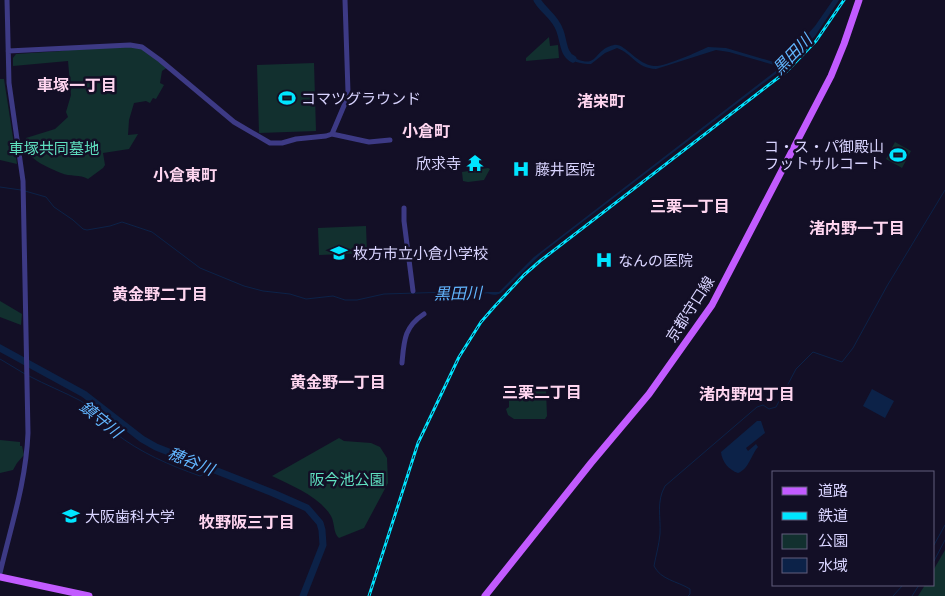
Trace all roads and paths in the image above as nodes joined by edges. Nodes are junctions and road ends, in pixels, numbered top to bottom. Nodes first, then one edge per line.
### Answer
1 (7, 0) edge
2 (345, 0) edge
3 (859, 0) edge
4 (8, 51) junction
5 (332, 134) junction
6 (390, 140) dead end
7 (404, 208) dead end
8 (413, 291) dead end
9 (424, 314) dead end
10 (402, 363) dead end
11 (0, 573) edge
12 (0, 578) edge
13 (89, 596) edge
14 (485, 596) edge

1 - 4 street
2 - 5 street
3 - 14 main road, 京都守口線
4 - 5 street
4 - 11 street
5 - 6 street
7 - 8 street
9 - 10 street
12 - 13 main road

